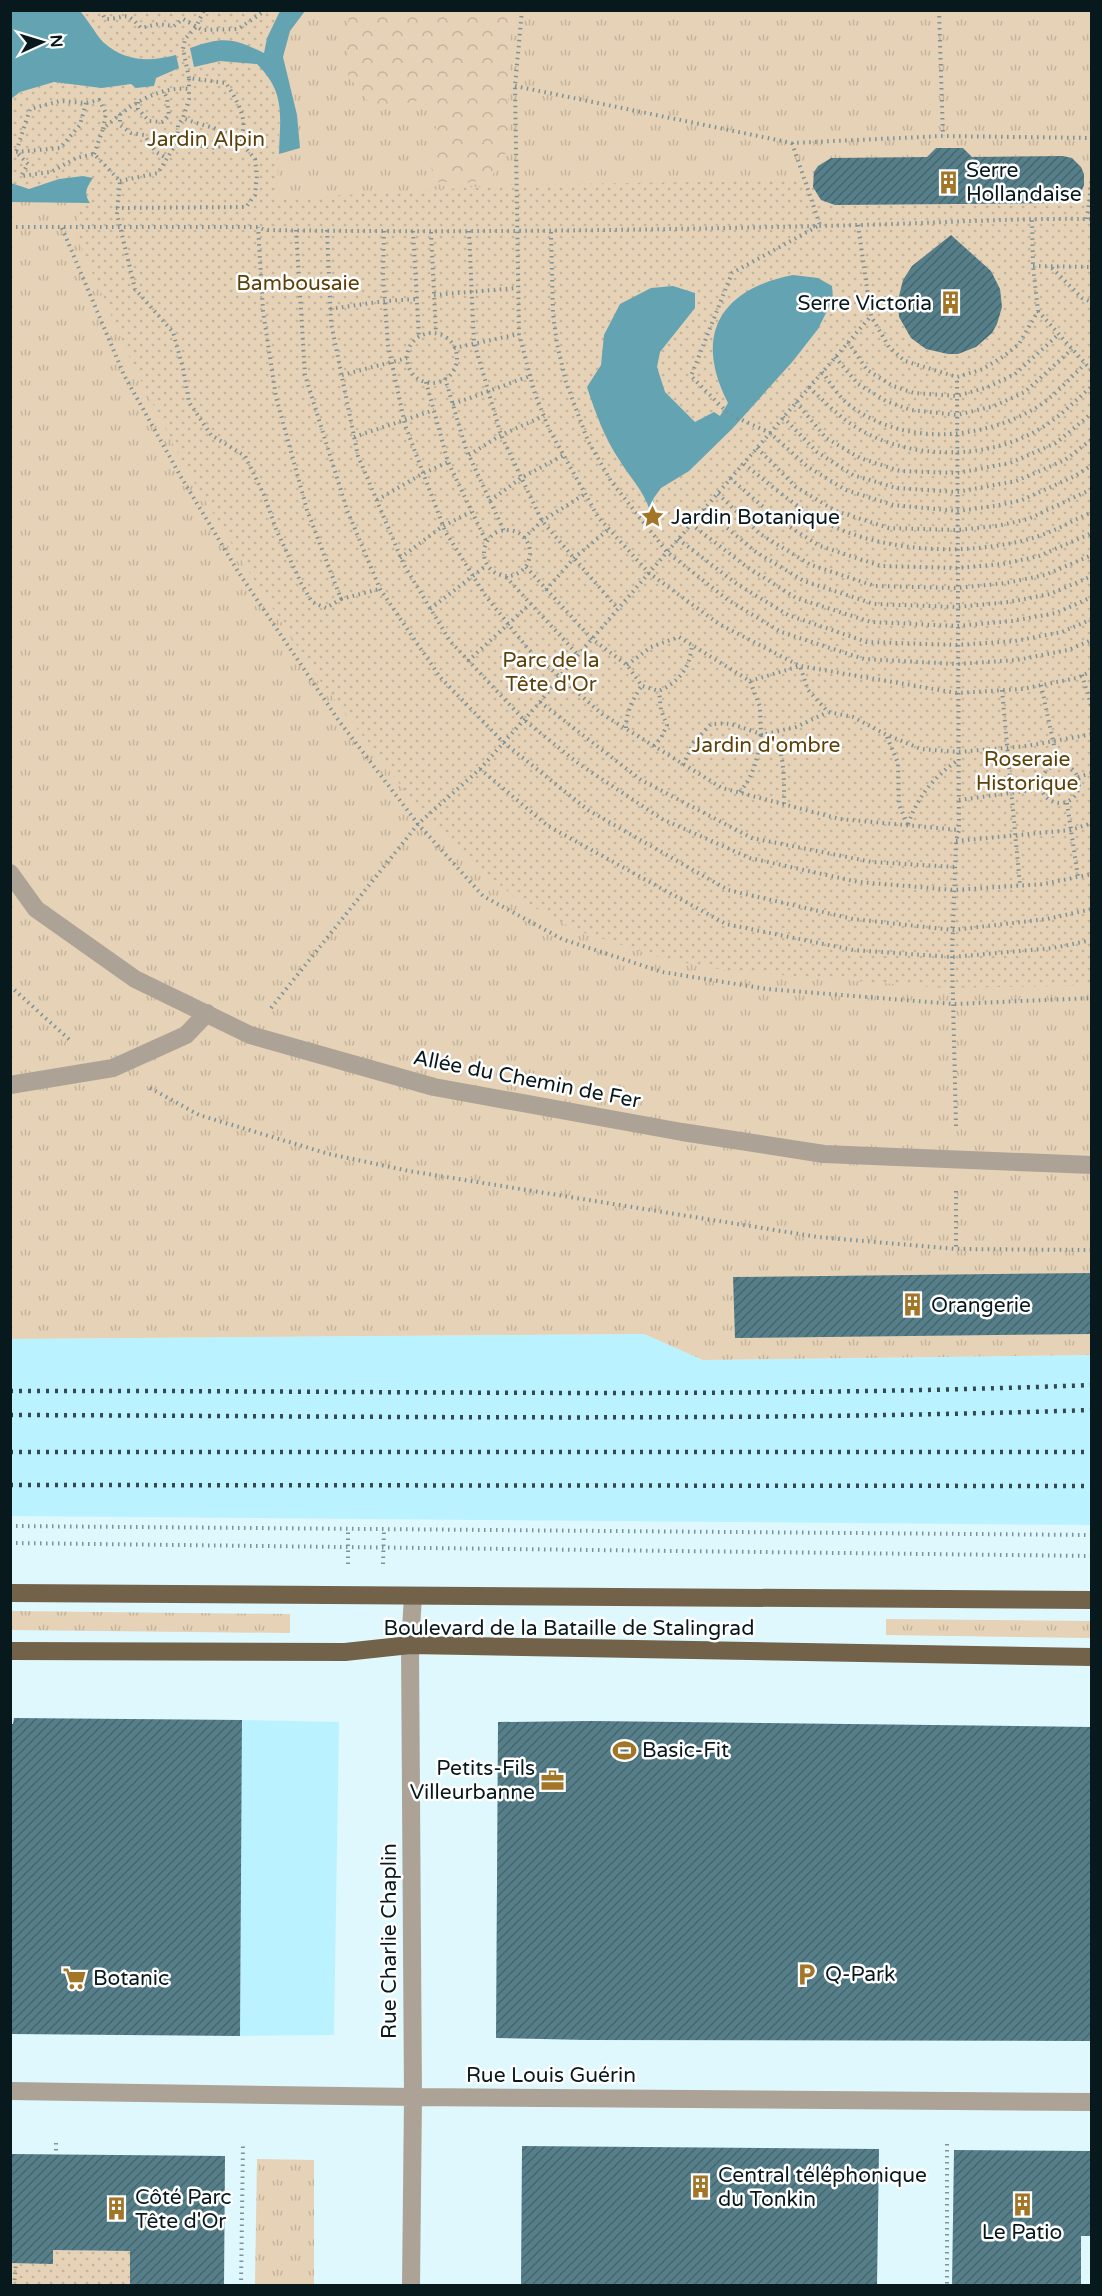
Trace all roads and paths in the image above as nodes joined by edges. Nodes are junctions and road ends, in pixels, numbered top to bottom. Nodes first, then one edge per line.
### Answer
1 (101, 10) edge
2 (204, 10) edge
3 (266, 10) edge
4 (522, 10) edge
5 (939, 10) edge
6 (196, 27) junction
7 (189, 78) junction
8 (515, 86) junction
9 (189, 89) junction
10 (164, 92) junction
11 (138, 101) junction
12 (86, 103) junction
13 (120, 114) junction
14 (183, 118) junction
15 (103, 129) junction
16 (943, 136) junction
17 (1092, 138) edge
18 (239, 140) junction
19 (177, 142) junction
20 (792, 143) junction
21 (16, 152) junction
22 (94, 154) junction
23 (166, 158) junction
24 (1092, 176) edge
25 (120, 181) junction
26 (116, 208) junction
27 (1032, 219) junction
28 (1089, 219) edge
29 (820, 225) junction
30 (858, 225) junction
31 (10, 227) edge
32 (258, 227) junction
33 (62, 228) junction
34 (121, 228) junction
35 (296, 230) junction
36 (327, 230) junction
37 (384, 231) junction
38 (413, 231) junction
39 (469, 231) junction
40 (431, 232) junction
41 (516, 232) junction
42 (550, 232) junction
43 (1034, 266) junction
44 (1051, 267) junction
45 (1092, 267) edge
46 (517, 288) junction
47 (472, 291) junction
48 (434, 295) junction
49 (417, 299) junction
50 (385, 300) junction
51 (1092, 302) edge
52 (330, 309) junction
53 (1038, 311) junction
54 (871, 315) junction
55 (436, 333) junction
56 (519, 334) junction
57 (1059, 334) junction
58 (420, 337) junction
59 (474, 342) junction
60 (849, 342) junction
61 (454, 348) junction
62 (1072, 349) junction
63 (835, 357) junction
64 (407, 358) junction
65 (392, 362) junction
66 (1085, 364) junction
67 (1092, 371) edge
68 (822, 372) junction
69 (342, 375) junction
70 (530, 376) junction
71 (957, 377) junction
72 (445, 378) junction
73 (426, 382) junction
74 (1092, 386) edge
75 (809, 387) junction
76 (488, 390) junction
77 (957, 396) junction
78 (796, 402) junction
79 (453, 404) junction
80 (434, 410) junction
81 (1092, 413) edge
82 (957, 415) junction
83 (544, 416) junction
84 (783, 417) junction
85 (404, 420) junction
86 (770, 433) junction
87 (501, 435) junction
88 (957, 435) junction
89 (354, 437) junction
90 (1092, 440) edge
91 (757, 448) junction
92 (957, 454) junction
93 (469, 455) junction
94 (564, 455) junction
95 (448, 462) junction
96 (743, 463) junction
97 (1092, 465) edge
98 (424, 473) junction
99 (957, 473) junction
100 (521, 478) junction
101 (730, 478) junction
102 (1092, 489) edge
103 (957, 492) junction
104 (585, 494) junction
105 (718, 494) junction
106 (377, 500) junction
107 (490, 501) junction
108 (705, 509) junction
109 (957, 511) junction
110 (471, 512) junction
111 (1092, 512) edge
112 (542, 520) junction
113 (691, 524) junction
114 (443, 526) junction
115 (609, 529) junction
116 (504, 531) junction
117 (957, 531) junction
118 (1092, 534) edge
119 (524, 538) junction
120 (678, 539) junction
121 (487, 543) junction
122 (957, 549) junction
123 (667, 552) junction
124 (1092, 555) edge
125 (400, 558) junction
126 (574, 558) junction
127 (487, 565) junction
128 (526, 567) junction
129 (957, 568) junction
130 (649, 573) junction
131 (474, 576) junction
132 (506, 576) junction
133 (1092, 576) edge
134 (957, 588) junction
135 (380, 589) junction
136 (546, 590) junction
137 (1092, 597) edge
138 (341, 599) junction
139 (530, 603) junction
140 (957, 607) junction
141 (430, 609) junction
142 (618, 609) junction
143 (1092, 619) edge
144 (507, 623) junction
145 (957, 626) junction
146 (592, 639) junction
147 (1092, 640) edge
148 (692, 645) junction
149 (957, 645) junction
150 (578, 655) junction
151 (468, 661) junction
152 (957, 664) junction
153 (627, 665) junction
154 (801, 666) junction
155 (1092, 671) edge
156 (1082, 675) junction
157 (560, 676) junction
158 (750, 681) junction
159 (1041, 685) junction
160 (642, 686) junction
161 (1002, 690) junction
162 (659, 691) junction
163 (957, 693) junction
164 (540, 702) junction
165 (1092, 708) edge
166 (828, 712) junction
167 (523, 719) junction
168 (626, 728) junction
169 (1092, 734) edge
170 (761, 735) junction
171 (886, 735) junction
172 (1053, 741) junction
173 (503, 742) junction
174 (654, 746) junction
175 (1008, 747) junction
176 (958, 752) junction
177 (958, 759) junction
178 (1058, 764) junction
179 (682, 765) junction
180 (480, 769) junction
181 (1092, 773) edge
182 (1078, 777) junction
183 (1041, 789) junction
184 (739, 793) junction
185 (1012, 794) junction
186 (959, 800) junction
187 (1067, 803) junction
188 (784, 804) junction
189 (1092, 823) edge
190 (418, 824) junction
191 (908, 825) junction
192 (959, 830) junction
193 (1071, 830) junction
194 (1016, 836) junction
195 (956, 841) junction
196 (955, 867) junction
197 (10, 873) edge
198 (1092, 874) edge
199 (1078, 877) junction
200 (1020, 886) junction
201 (954, 890) junction
202 (1092, 909) edge
203 (953, 930) junction
204 (1092, 940) edge
205 (952, 957) junction
206 (10, 986) edge
207 (1092, 998) edge
208 (954, 1004) junction
209 (207, 1013) junction
210 (250, 1035) junction
211 (113, 1068) junction
212 (10, 1085) edge
213 (956, 1160) junction
214 (1092, 1165) edge
215 (956, 1249) junction
216 (1092, 1250) edge
217 (10, 1526) edge
218 (348, 1529) junction
219 (1092, 1535) edge
220 (10, 1543) edge
221 (348, 1547) junction
222 (1092, 1556) edge
223 (348, 1571) dead end
224 (10, 1593) edge
225 (413, 1596) junction
226 (1092, 1600) edge
227 (410, 1646) junction
228 (10, 1651) edge
229 (1092, 1657) edge
230 (10, 2091) edge
231 (413, 2097) junction
232 (1092, 2102) edge
233 (56, 2143) dead end
234 (243, 2144) dead end
235 (947, 2144) dead end
236 (56, 2154) dead end
237 (16, 2264) dead end
238 (14, 2286) edge
239 (242, 2286) edge
240 (411, 2286) edge
241 (947, 2286) edge

1 - 6 path
2 - 6 path
3 - 6 path
4 - 8 path
5 - 16 path
6 - 7 path
7 - 9 path
7 - 18 path
8 - 20 path
8 - 41 path
9 - 10 path
9 - 14 path
10 - 11 path
10 - 11 path
11 - 13 path
12 - 15 path
12 - 21 path
12 - 21 path
13 - 15 path
13 - 23 path
14 - 18 path
14 - 19 path
15 - 22 path
16 - 17 path
16 - 20 path
18 - 19 path
18 - 26 path
19 - 23 path
20 - 29 path
21 - 22 path
22 - 25 path
23 - 25 path
24 - 28 path
25 - 26 path
26 - 34 path
27 - 28 path
27 - 30 path
27 - 43 path
29 - 30 path
29 - 42 path
29 - 86 path
30 - 54 path
31 - 33 path
32 - 34 path
32 - 35 path
32 - 138 path
33 - 34 path
33 - 190 path
34 - 138 path
35 - 36 path
35 - 135 path
36 - 37 path
36 - 52 path
37 - 38 path
37 - 50 path
38 - 40 path
38 - 49 path
39 - 40 path
39 - 41 path
39 - 47 path
40 - 48 path
41 - 42 path
41 - 46 path
42 - 123 path
43 - 44 path
43 - 53 path
44 - 45 path
44 - 51 path
46 - 47 path
46 - 56 path
47 - 48 path
47 - 59 path
48 - 55 path
49 - 50 path
49 - 58 path
50 - 52 path
50 - 65 path
52 - 69 path
53 - 57 path
53 - 71 path
54 - 60 path
54 - 71 path
55 - 58 path
55 - 61 path
56 - 59 path
56 - 70 path
57 - 62 path
57 - 77 path
58 - 64 path
59 - 61 path
59 - 76 path
60 - 63 path
60 - 77 path
61 - 72 path
62 - 66 path
62 - 82 path
63 - 68 path
63 - 82 path
64 - 65 path
64 - 73 path
65 - 69 path
65 - 85 path
66 - 67 path
66 - 88 path
68 - 75 path
68 - 88 path
69 - 89 path
70 - 76 path
70 - 83 path
71 - 77 path
72 - 73 path
72 - 79 path
73 - 80 path
74 - 92 path
75 - 78 path
75 - 92 path
76 - 79 path
76 - 87 path
77 - 82 path
78 - 84 path
78 - 99 path
79 - 93 path
80 - 85 path
80 - 95 path
81 - 99 path
82 - 88 path
83 - 87 path
83 - 94 path
84 - 86 path
84 - 103 path
85 - 89 path
85 - 98 path
86 - 91 path
86 - 109 path
87 - 93 path
87 - 100 path
88 - 92 path
89 - 106 path
90 - 103 path
91 - 96 path
91 - 117 path
92 - 99 path
93 - 107 path
94 - 100 path
94 - 104 path
95 - 98 path
95 - 110 path
96 - 101 path
96 - 122 path
97 - 109 path
98 - 106 path
98 - 114 path
99 - 103 path
100 - 107 path
100 - 112 path
101 - 105 path
101 - 129 path
102 - 117 path
103 - 109 path
104 - 112 path
104 - 115 path
105 - 108 path
105 - 134 path
106 - 125 path
107 - 116 path
108 - 113 path
108 - 140 path
109 - 117 path
110 - 114 path
110 - 121 path
111 - 122 path
112 - 119 path
112 - 126 path
113 - 120 path
113 - 145 path
114 - 125 path
114 - 131 path
115 - 126 path
115 - 130 path
116 - 119 path
116 - 121 path
117 - 122 path
118 - 129 path
119 - 128 path
120 - 123 path
120 - 149 path
121 - 127 path
122 - 129 path
123 - 130 path
123 - 152 path
124 - 134 path
125 - 141 path
126 - 136 path
126 - 142 path
127 - 131 path
127 - 132 path
128 - 132 path
128 - 136 path
129 - 134 path
130 - 142 path
130 - 154 path
131 - 141 path
131 - 144 path
132 - 139 path
133 - 140 path
134 - 140 path
135 - 138 path
135 - 173 path
136 - 146 path
137 - 145 path
139 - 144 path
139 - 150 path
140 - 145 path
141 - 151 path
142 - 146 path
143 - 149 path
144 - 151 path
144 - 157 path
145 - 149 path
146 - 150 path
146 - 153 path
147 - 152 path
148 - 153 path
148 - 158 path
148 - 162 path
149 - 152 path
150 - 157 path
151 - 167 path
152 - 163 path
153 - 160 path
154 - 158 path
154 - 163 path
154 - 166 path
155 - 156 path
156 - 159 path
156 - 165 path
157 - 164 path
157 - 168 path
158 - 170 path
159 - 161 path
159 - 172 path
160 - 162 path
160 - 168 path
161 - 163 path
161 - 175 path
162 - 174 path
163 - 176 path
164 - 167 path
164 - 196 path
166 - 170 path
166 - 171 path
167 - 173 path
167 - 201 path
168 - 174 path
169 - 172 path
170 - 179 path
170 - 184 path
170 - 188 path
171 - 176 path
171 - 191 path
172 - 175 path
172 - 178 path
173 - 180 path
173 - 203 path
174 - 179 path
175 - 176 path
175 - 185 path
176 - 177 path
177 - 186 path
177 - 191 path
178 - 182 path
178 - 183 path
179 - 184 path
180 - 190 path
180 - 205 path
181 - 182 path
182 - 187 path
183 - 185 path
183 - 187 path
184 - 188 path
185 - 186 path
185 - 194 path
186 - 192 path
187 - 193 path
188 - 191 path
189 - 193 path
190 - 208 path
190 - 210 path
191 - 192 path
192 - 195 path
193 - 194 path
193 - 199 path
194 - 195 path
194 - 200 path
195 - 196 path
196 - 201 path
197 - 209 street, Allée du Chemin de Fer
198 - 199 path
199 - 200 path
200 - 201 path
201 - 203 path
202 - 203 path
203 - 205 path
204 - 205 path
205 - 208 path
206 - 211 path
207 - 208 path
208 - 213 path
209 - 210 street, Allée du Chemin de Fer
209 - 211 street
210 - 213 street, Allée du Chemin de Fer
211 - 212 street
211 - 215 path
213 - 214 street, Allée du Chemin de Fer
213 - 215 path
215 - 216 path
217 - 218 path
218 - 219 path
218 - 221 path
220 - 221 path
221 - 222 path
221 - 223 path
224 - 225 main road, Boulevard de la Bataille de Stalingrad
225 - 226 main road, Boulevard de la Bataille de Stalingrad
225 - 227 street, Rue Charlie Chaplin
227 - 228 main road, Boulevard de la Bataille de Stalingrad
227 - 229 main road, Boulevard de la Bataille de Stalingrad
227 - 231 street, Rue Charlie Chaplin
230 - 231 street, Rue Louis Guérin
231 - 232 street, Rue Louis Guérin
231 - 240 street, Rue Charlie Chaplin
233 - 236 path
234 - 239 path
235 - 241 path
237 - 238 path

